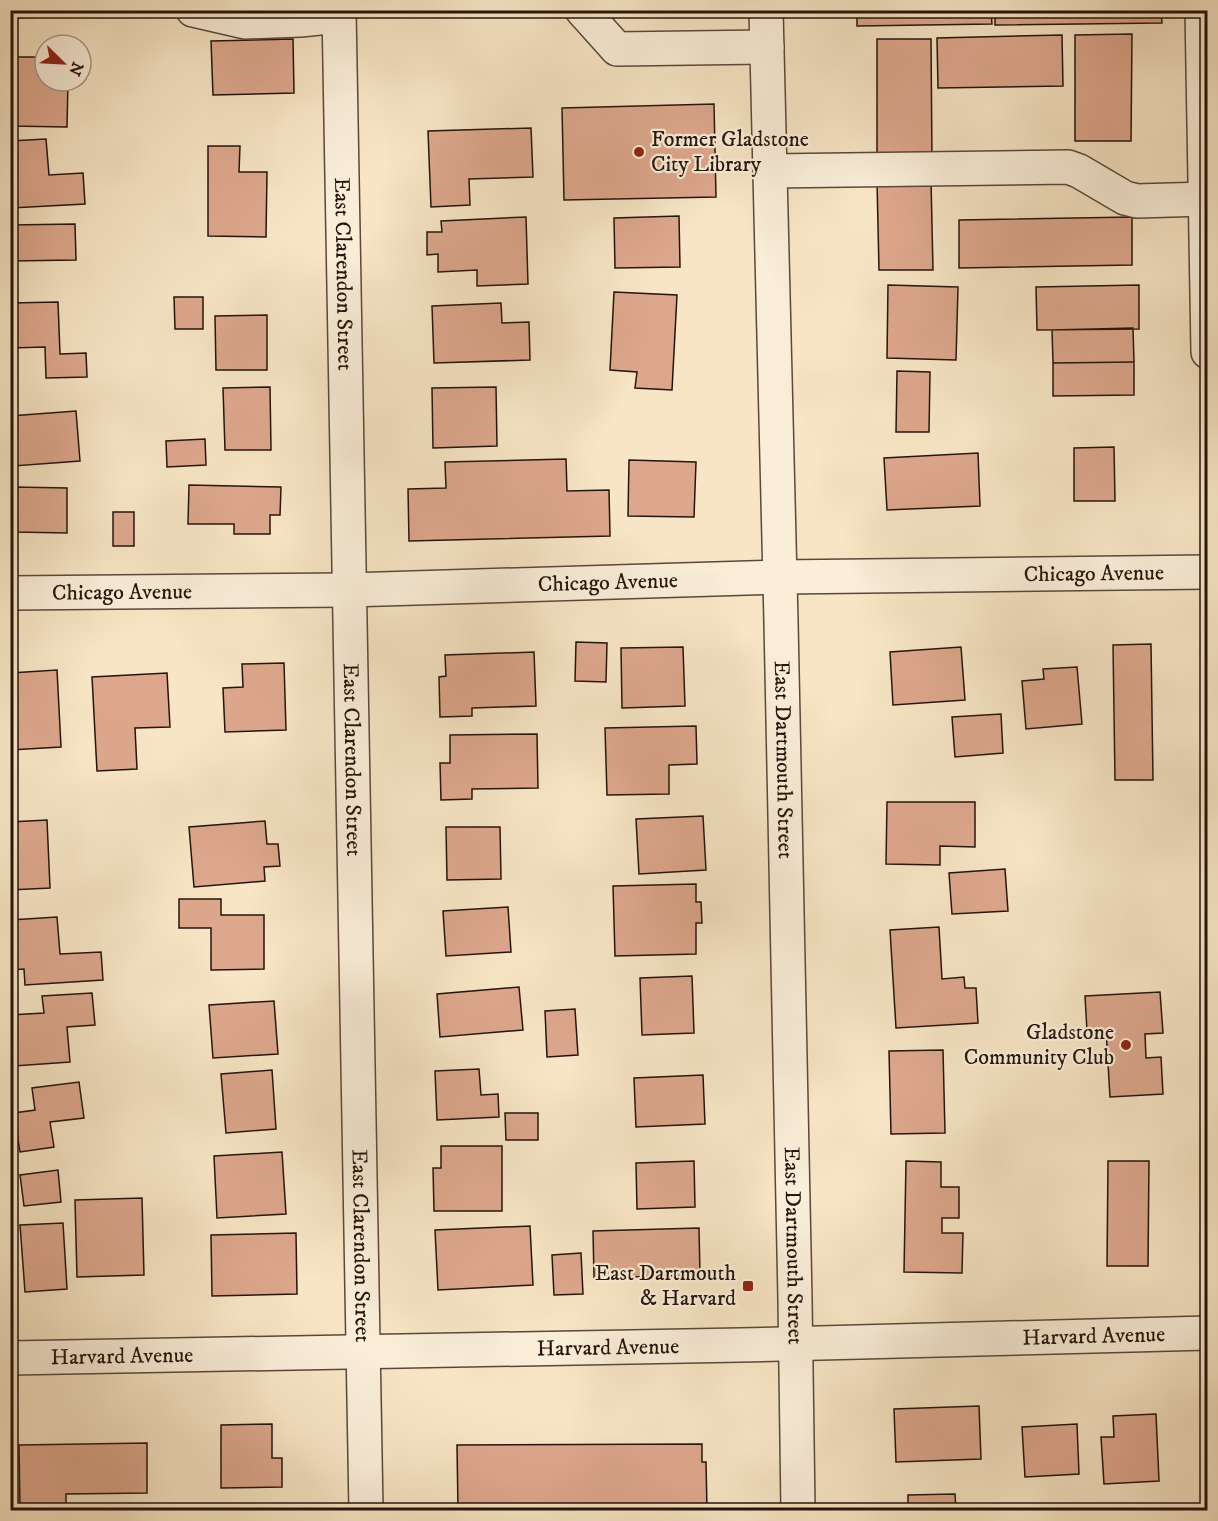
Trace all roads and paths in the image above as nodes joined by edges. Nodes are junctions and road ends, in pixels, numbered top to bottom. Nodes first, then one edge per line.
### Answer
1 (193, 10) edge
2 (582, 10) edge
3 (766, 10) edge
4 (1202, 10) edge
5 (339, 14) edge
6 (766, 47) junction
7 (770, 171) junction
8 (1206, 190) edge
9 (1208, 352) edge
10 (1208, 572) edge
11 (780, 577) junction
12 (348, 590) junction
13 (10, 593) edge
14 (1208, 1333) edge
15 (795, 1344) junction
16 (363, 1351) junction
17 (10, 1358) edge
18 (366, 1510) edge
19 (798, 1510) edge

1 - 5 street
2 - 6 street
3 - 6 street, East Dartmouth Street
4 - 8 street
5 - 12 street, East Clarendon Street
6 - 7 street, East Dartmouth Street
7 - 8 street
7 - 11 street, East Dartmouth Street
8 - 9 street
10 - 11 street, Chicago Avenue
11 - 12 street, Chicago Avenue
11 - 15 street, East Dartmouth Street
12 - 13 street, Chicago Avenue
12 - 16 street, East Clarendon Street
14 - 15 street, Harvard Avenue
15 - 16 street, Harvard Avenue
15 - 19 street, East Dartmouth Street
16 - 17 street, Harvard Avenue
16 - 18 street, East Clarendon Street

